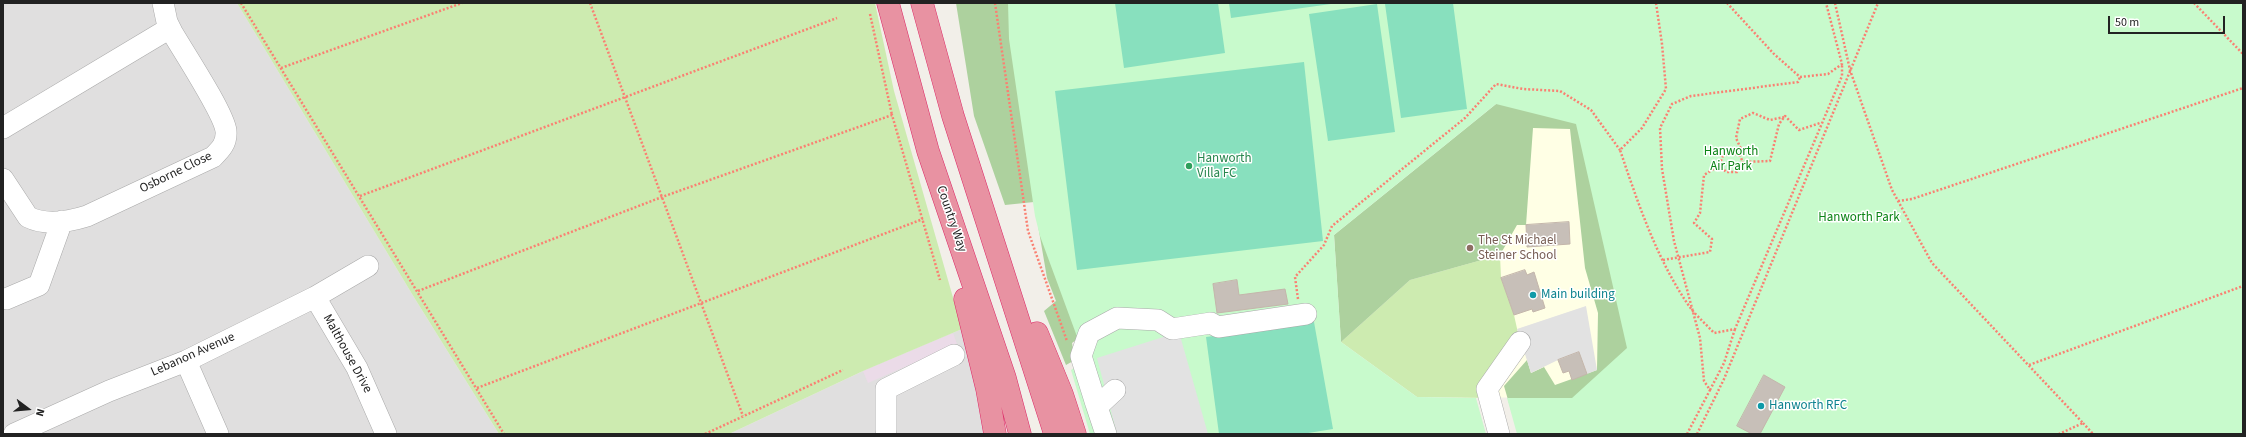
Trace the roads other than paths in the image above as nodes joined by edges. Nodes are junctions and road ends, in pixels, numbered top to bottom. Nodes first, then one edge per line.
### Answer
1 (163, 3) edge
2 (922, 3) edge
3 (879, 7) edge
4 (170, 28) junction
5 (3, 128) edge
6 (928, 151) junction
7 (3, 179) edge
8 (981, 199) junction
9 (53, 221) junction
10 (368, 266) dead end
11 (315, 297) junction
12 (6, 299) dead end
13 (1303, 315) road end
14 (1520, 342) dead end
15 (954, 355) dead end
16 (186, 361) junction
17 (1115, 390) dead end
18 (1096, 404) junction
19 (25, 432) edge
20 (883, 433) edge
21 (218, 434) edge
22 (386, 434) edge
23 (995, 434) edge
24 (1020, 434) edge
25 (1055, 434) edge
26 (1075, 434) edge
27 (1106, 434) edge
28 (1499, 434) edge

1 - 4 street, Osborne Close
2 - 8 highway
3 - 6 highway, Country Way
4 - 5 street
4 - 9 street, Osborne Close
6 - 23 highway
6 - 24 highway, Country Way
7 - 9 street
8 - 25 highway
8 - 26 highway
9 - 12 street
10 - 11 street, Lebanon Avenue
11 - 16 street, Lebanon Avenue
11 - 22 street, Malthouse Drive
13 - 18 street
14 - 28 street
15 - 20 street
16 - 19 street, Lebanon Avenue
16 - 21 street
17 - 18 street
18 - 27 street

